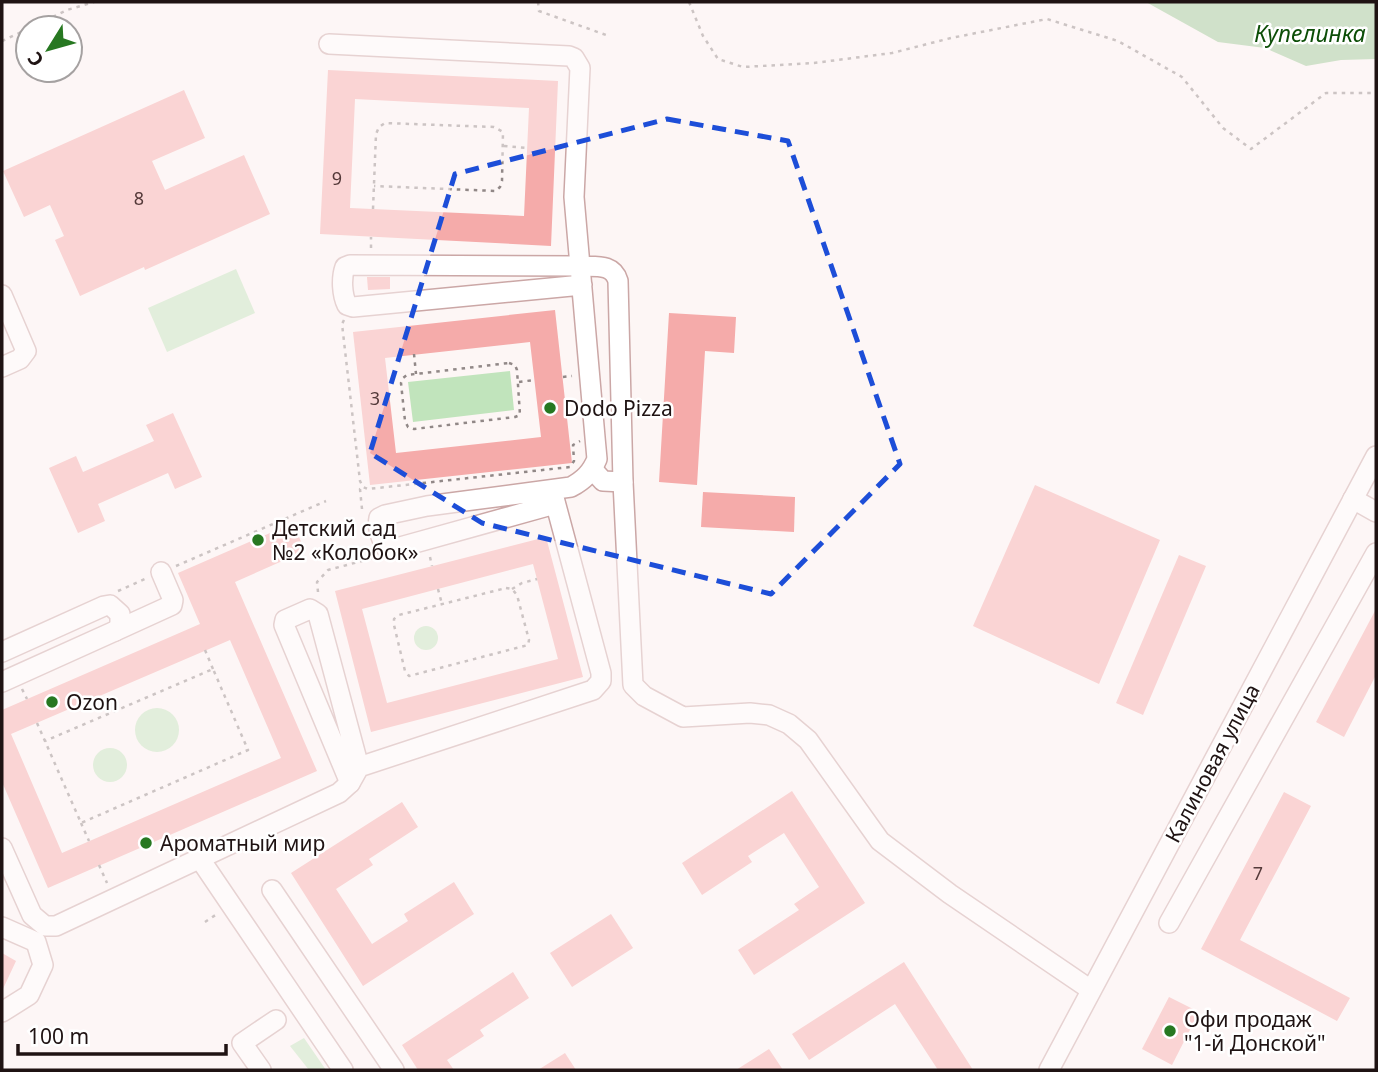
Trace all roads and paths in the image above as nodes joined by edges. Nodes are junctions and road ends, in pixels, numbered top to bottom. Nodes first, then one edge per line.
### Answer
1 (94, 2) edge
2 (538, 2) edge
3 (689, 2) edge
4 (59, 14) edge
5 (606, 34) dead end
6 (329, 44) dead end
7 (1376, 93) edge
8 (504, 146) junction
9 (527, 148) dead end
10 (374, 186) junction
11 (373, 209) dead end
12 (581, 276) junction
13 (2, 295) edge
14 (344, 320) dead end
15 (414, 355) dead end
16 (2, 367) edge
17 (416, 374) junction
18 (534, 380) dead end
19 (519, 382) junction
20 (586, 440) dead end
21 (1376, 456) edge
22 (593, 470) junction
23 (623, 482) junction
24 (363, 487) junction
25 (553, 497) junction
26 (1353, 499) junction
27 (326, 501) dead end
28 (362, 509) dead end
29 (1376, 512) edge
30 (387, 549) junction
31 (1376, 553) edge
32 (161, 572) junction
33 (537, 579) dead end
34 (438, 589) dead end
35 (512, 589) junction
36 (118, 591) dead end
37 (318, 592) dead end
38 (442, 604) junction
39 (115, 631) junction
40 (205, 650) dead end
41 (2, 652) edge
42 (213, 669) junction
43 (2, 682) edge
44 (37, 723) dead end
45 (45, 741) junction
46 (355, 775) junction
47 (80, 822) junction
48 (89, 842) dead end
49 (2, 848) edge
50 (200, 859) junction
51 (99, 865) dead end
52 (272, 890) dead end
53 (114, 899) junction
54 (223, 911) dead end
55 (205, 922) dead end
56 (1169, 923) dead end
57 (2, 927) edge
58 (41, 934) junction
59 (1091, 990) junction
60 (2, 1012) edge
61 (276, 1020) dead end
62 (261, 1070) edge
63 (343, 1070) edge
64 (394, 1070) edge
65 (1049, 1070) edge

1 - 4 path
2 - 5 path
3 - 7 path
6 - 12 street
8 - 9 path
8 - 10 path
8 - 10 path
10 - 11 path
12 - 12 street
12 - 22 street
12 - 23 street
13 - 16 street
14 - 24 path
15 - 17 path
17 - 19 path
17 - 19 path
18 - 19 path
20 - 24 path
21 - 26 street, Калиновая улица
22 - 23 street
22 - 25 street
23 - 59 street
24 - 28 path
25 - 30 street
25 - 30 street
25 - 46 street
26 - 29 street
26 - 59 street, Калиновая улица
27 - 32 path
30 - 37 path
31 - 56 street
32 - 36 path
32 - 39 street
33 - 35 path
34 - 38 path
35 - 38 path
35 - 38 path
39 - 41 street
39 - 43 street
40 - 42 path
42 - 45 path
42 - 47 path
44 - 45 path
45 - 47 path
46 - 46 street
46 - 50 street
47 - 48 path
49 - 58 street
50 - 53 street
50 - 63 street
51 - 53 path
52 - 64 street
53 - 58 street
54 - 55 path
57 - 58 street
58 - 60 street
59 - 65 street, Калиновая улица
61 - 62 street

